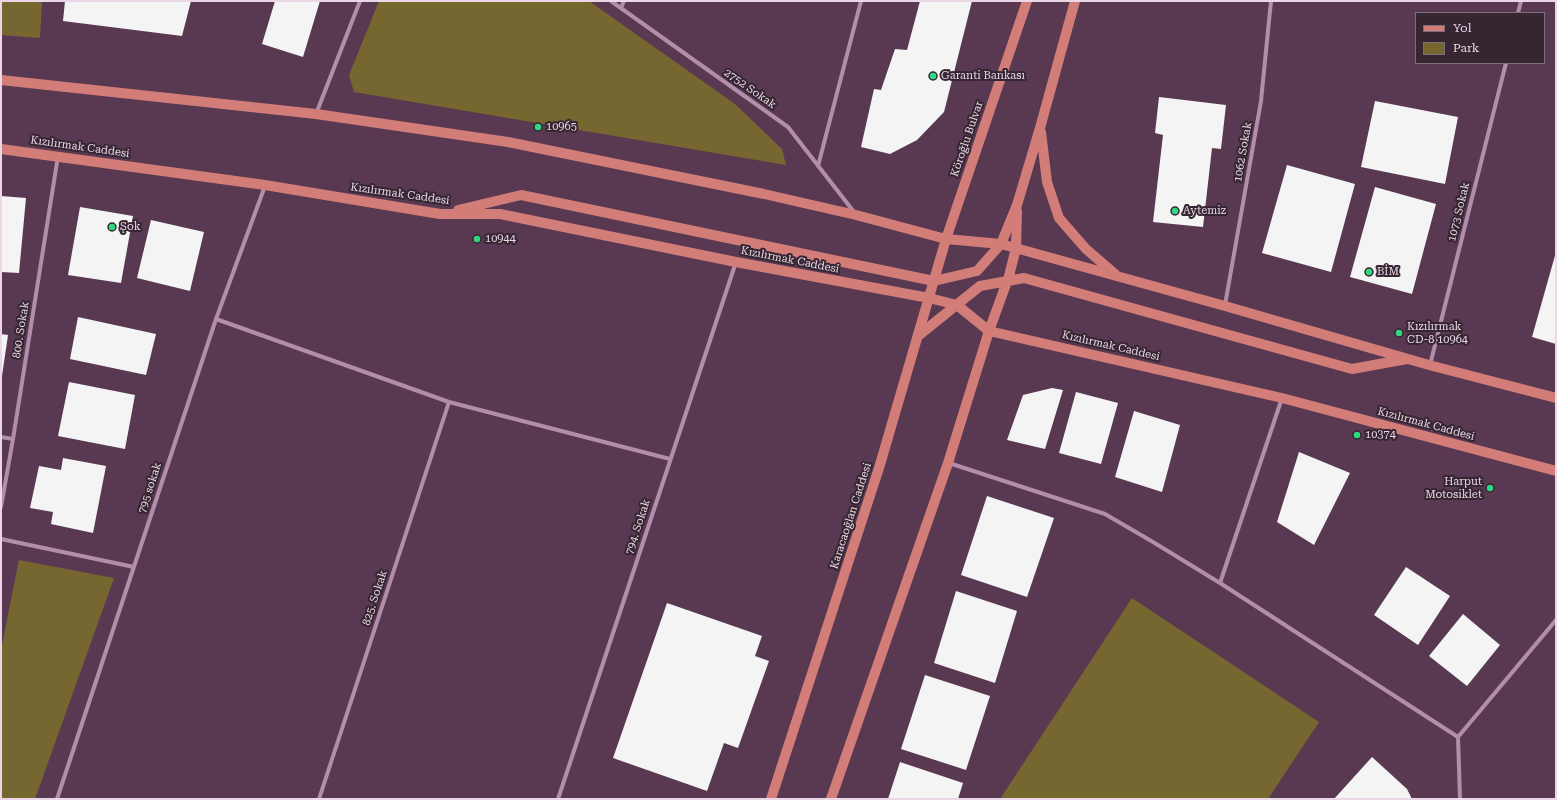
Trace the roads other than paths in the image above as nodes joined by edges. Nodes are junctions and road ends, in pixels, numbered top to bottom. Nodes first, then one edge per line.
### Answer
1 (360, 1) edge
2 (611, 1) edge
3 (624, 1) edge
4 (860, 1) edge
5 (1027, 1) edge
6 (1075, 1) edge
7 (1271, 1) edge
8 (1521, 1) edge
9 (621, 8) junction
10 (1518, 12) edge
11 (1506, 64) edge
12 (1, 80) edge
13 (316, 114) junction
14 (1040, 128) junction
15 (1, 149) edge
16 (58, 156) junction
17 (818, 166) junction
18 (265, 185) junction
19 (1017, 205) junction
20 (440, 214) junction
21 (856, 216) junction
22 (946, 239) junction
23 (1001, 244) junction
24 (1016, 248) junction
25 (736, 262) junction
26 (1116, 275) junction
27 (934, 281) junction
28 (1007, 281) junction
29 (929, 298) junction
30 (957, 305) junction
31 (1225, 306) junction
32 (216, 319) junction
33 (989, 331) junction
34 (918, 336) junction
35 (1409, 358) junction
36 (1430, 365) junction
37 (1282, 398) junction
38 (1556, 398) edge
39 (449, 402) junction
40 (1, 437) edge
41 (13, 439) junction
42 (670, 459) junction
43 (948, 463) junction
44 (1556, 471) edge
45 (1, 507) edge
46 (1, 539) edge
47 (134, 567) junction
48 (1220, 584) junction
49 (1556, 620) edge
50 (1458, 737) junction
51 (57, 799) edge
52 (318, 799) edge
53 (558, 799) edge
54 (771, 799) edge
55 (831, 799) edge
56 (1460, 799) edge

1 - 13 street
2 - 9 street, 2752 Sokak
3 - 9 street
4 - 17 street
5 - 22 main road, Köroğlu Bulvar
6 - 14 main road
7 - 31 street, 1062 Sokak
8 - 10 street
9 - 17 street, 2752 Sokak
11 - 36 street, 1073 Sokak
12 - 13 main road
13 - 21 main road
14 - 19 main road
14 - 26 main road
15 - 16 main road, Kızılırmak Caddesi
16 - 18 main road, Kızılırmak Caddesi
16 - 41 street, 800. Sokak
17 - 21 street, 2752 Sokak
18 - 20 main road, Kızılırmak Caddesi
18 - 32 street, 795 sokak
19 - 23 main road
19 - 24 main road
20 - 25 main road, Kızılırmak Caddesi
20 - 27 main road
21 - 22 main road
22 - 23 main road
22 - 27 main road, Karacaoğlan Caddesi
23 - 24 main road
23 - 27 main road
24 - 26 main road
24 - 28 main road
25 - 29 main road, Kızılırmak Caddesi
25 - 42 street, 794. Sokak
26 - 31 main road
27 - 29 main road, Karacaoğlan Caddesi
28 - 30 main road
28 - 33 main road
28 - 35 main road
29 - 30 main road, Kızılırmak Caddesi
29 - 34 main road, Karacaoğlan Caddesi
30 - 33 main road, Kızılırmak Caddesi
30 - 34 main road
31 - 35 main road
32 - 39 street
32 - 47 street, 795 sokak
33 - 37 main road, Kızılırmak Caddesi
33 - 43 main road
34 - 54 main road, Karacaoğlan Caddesi
35 - 36 main road
36 - 38 main road
37 - 44 main road, Kızılırmak Caddesi
37 - 48 street
39 - 42 street
39 - 52 street, 825. Sokak
40 - 41 street
41 - 45 street, 800. Sokak
42 - 53 street, 794. Sokak
43 - 48 street
43 - 55 main road
46 - 47 street
47 - 51 street, 795 sokak
48 - 50 street
49 - 50 street
50 - 56 street

